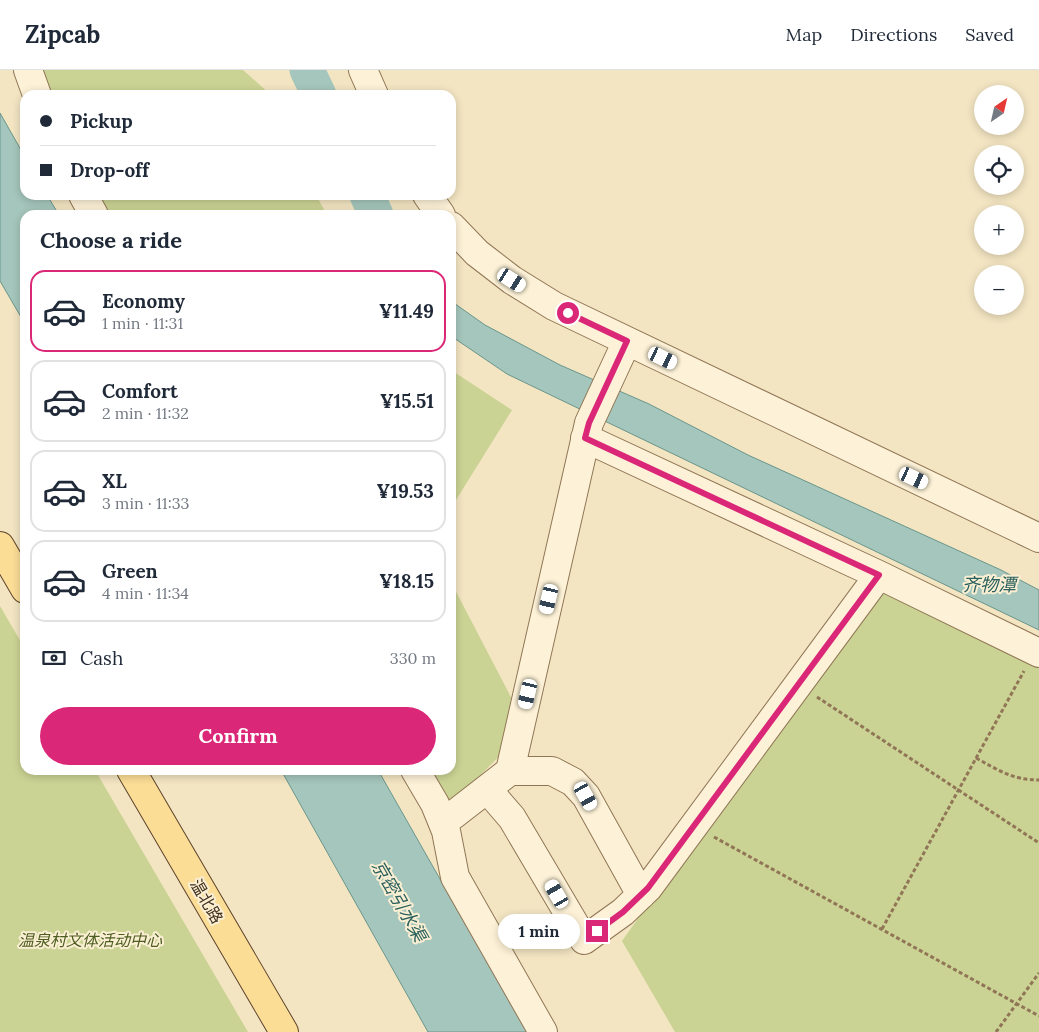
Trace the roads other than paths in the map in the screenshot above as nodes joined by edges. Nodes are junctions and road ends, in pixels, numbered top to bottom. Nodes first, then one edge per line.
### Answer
1 (28, 70) edge
2 (363, 70) edge
3 (35, 90) edge
4 (372, 90) edge
5 (456, 231) edge
6 (627, 342) junction
7 (587, 430) junction
8 (1039, 538) edge
9 (0, 546) edge
10 (879, 575) junction
11 (20, 580) edge
12 (1032, 662) edge
13 (510, 771) junction
14 (134, 775) edge
15 (419, 775) edge
16 (487, 789) junction
17 (443, 823) junction
18 (642, 894) junction
19 (284, 1032) edge
20 (543, 1032) edge

1 - 3 street
2 - 4 street
5 - 6 street
6 - 7 street
6 - 8 street
7 - 10 street
7 - 13 street
9 - 11 main road
10 - 12 street
10 - 18 street
13 - 16 street
13 - 18 street
14 - 19 main road, 温北路
15 - 17 street
16 - 17 street
16 - 18 street
17 - 20 street

